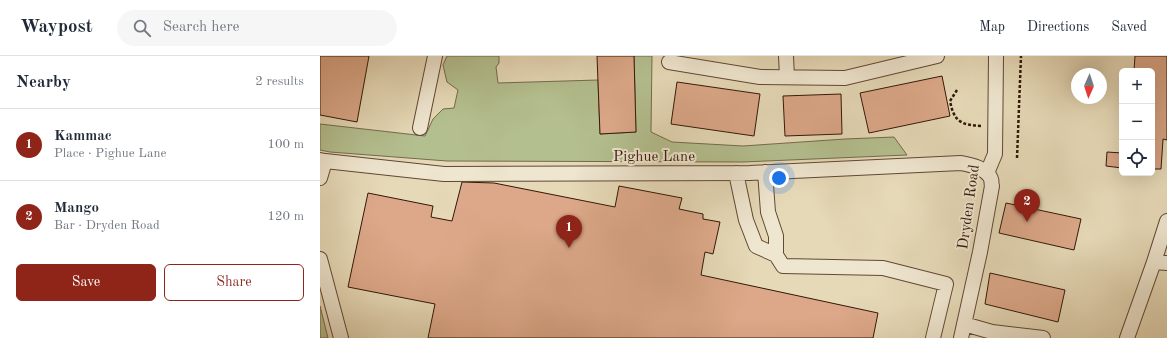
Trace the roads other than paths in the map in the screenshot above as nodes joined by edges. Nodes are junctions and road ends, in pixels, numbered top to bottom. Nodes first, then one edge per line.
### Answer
1 (435, 56) edge
2 (786, 56) edge
3 (937, 56) edge
4 (996, 56) edge
5 (669, 62) dead end
6 (787, 77) junction
7 (420, 128) dead end
8 (323, 161) edge
9 (765, 172) junction
10 (736, 173) junction
11 (987, 173) junction
12 (320, 178) edge
13 (1167, 221) edge
14 (776, 255) junction
15 (320, 260) edge
16 (1161, 263) edge
17 (963, 331) edge
18 (341, 338) edge
19 (933, 338) edge
20 (1043, 338) edge
21 (1127, 338) edge

1 - 7 street
2 - 6 street
3 - 6 street
4 - 11 street, Dryden Road
5 - 6 street
8 - 10 street, Pighue Lane
8 - 12 street
9 - 10 street, Pighue Lane
9 - 11 street, Pighue Lane
9 - 14 street
10 - 14 street
11 - 17 street, Dryden Road
13 - 16 street
14 - 19 street
15 - 18 street
16 - 21 street
17 - 20 street

